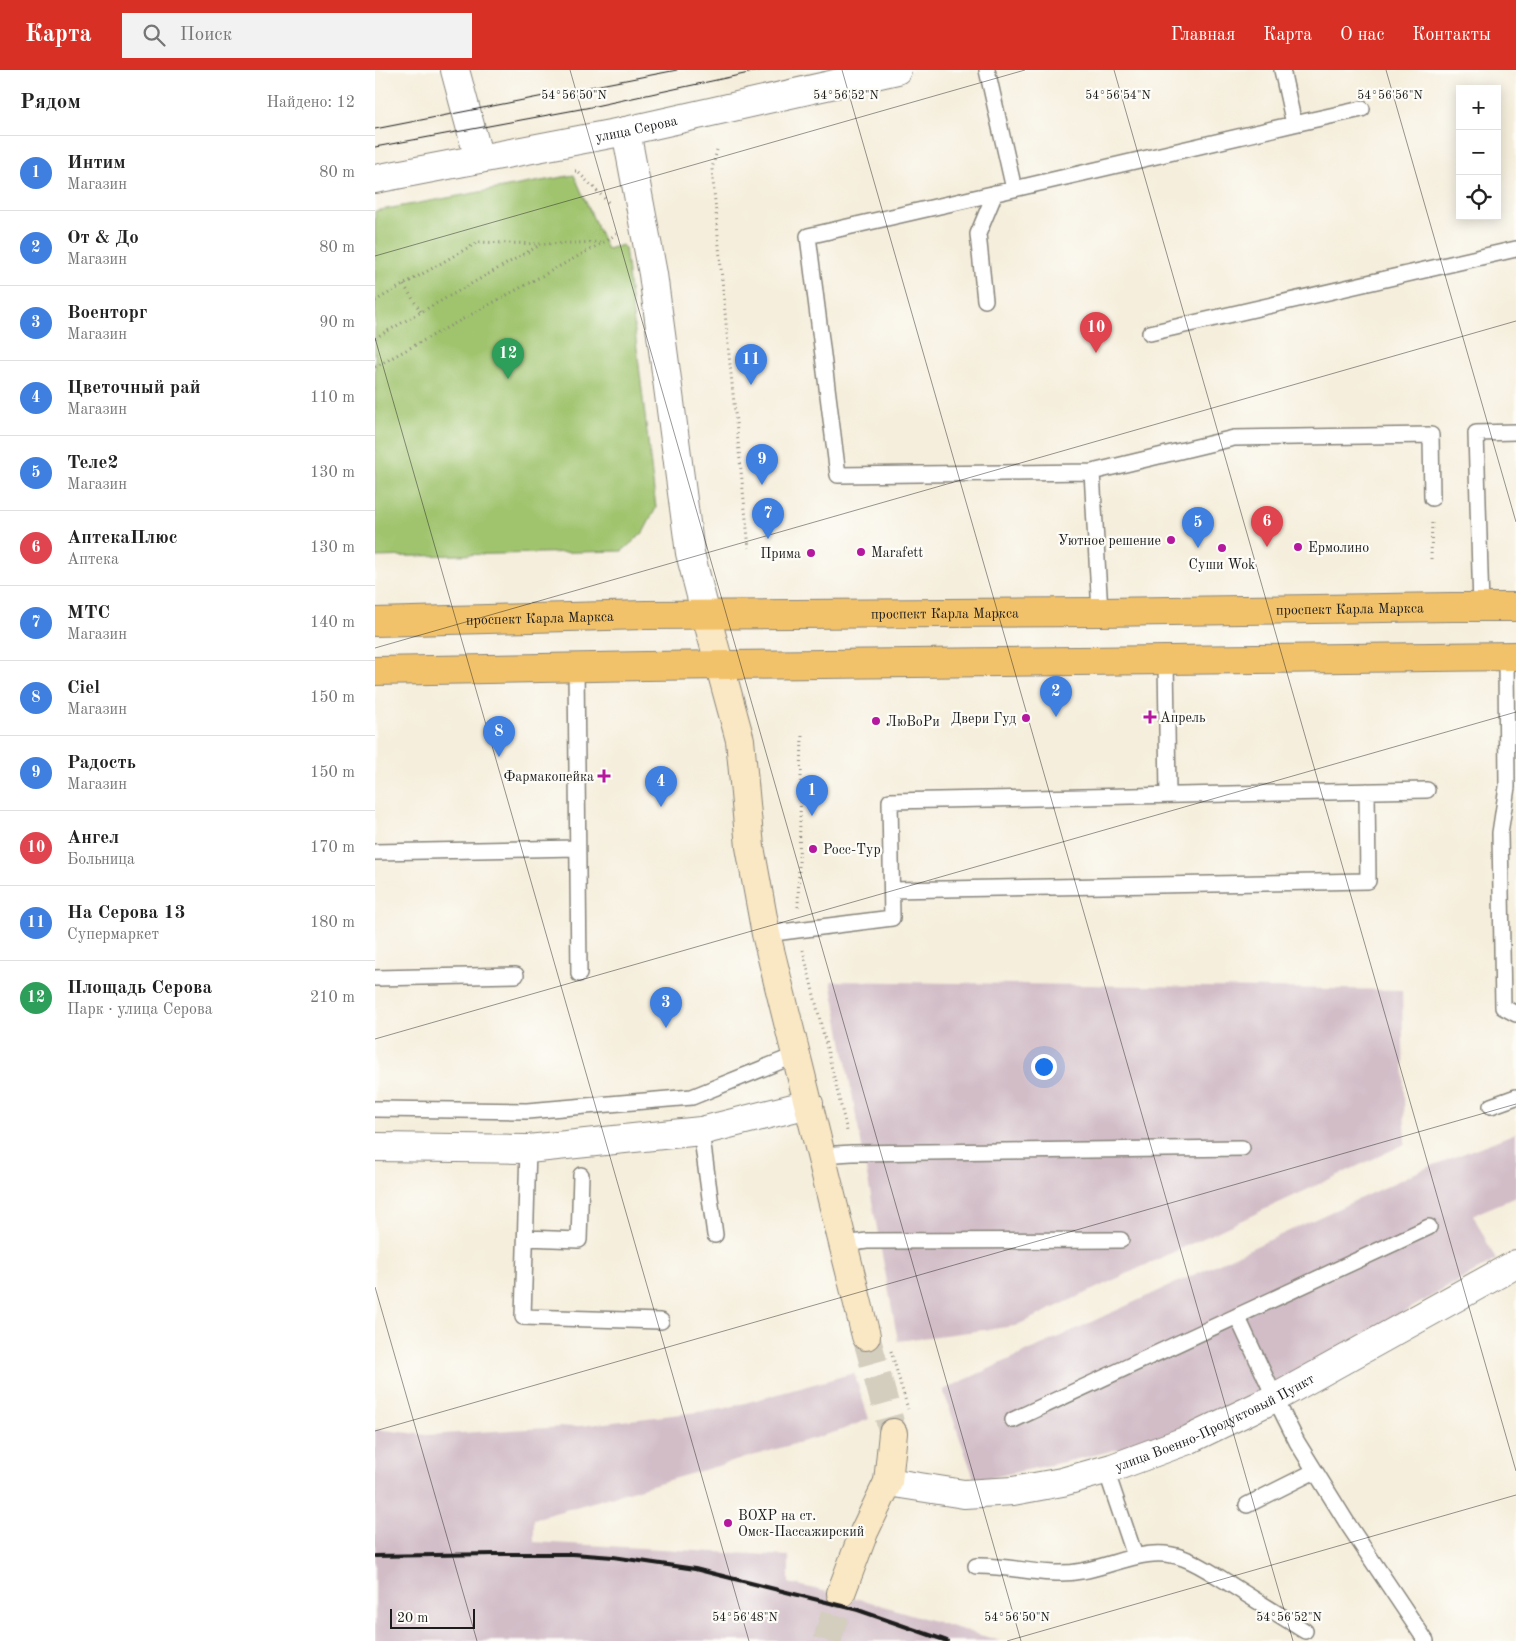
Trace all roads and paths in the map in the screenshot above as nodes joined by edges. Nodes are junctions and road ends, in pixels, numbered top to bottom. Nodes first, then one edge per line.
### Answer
1 (455, 70) edge
2 (897, 70) edge
3 (987, 70) edge
4 (1282, 70) edge
5 (1362, 109) dead end
6 (1294, 124) junction
7 (626, 131) junction
8 (717, 150) dead end
9 (479, 159) junction
10 (570, 170) dead end
11 (375, 178) edge
12 (1014, 189) junction
13 (995, 193) junction
14 (610, 205) dead end
15 (619, 232) dead end
16 (604, 242) junction
17 (542, 244) junction
18 (1516, 249) edge
19 (403, 285) junction
20 (985, 300) dead end
21 (375, 301) edge
22 (421, 312) junction
23 (1150, 333) dead end
24 (375, 338) edge
25 (375, 367) edge
26 (1516, 432) edge
27 (1092, 472) junction
28 (1433, 498) joint
29 (749, 548) dead end
30 (1431, 559) dead end
31 (1481, 607) junction
32 (1516, 607) edge
33 (1100, 612) junction
34 (706, 615) junction
35 (375, 622) edge
36 (1511, 656) edge
37 (1166, 660) junction
38 (720, 666) junction
39 (576, 667) junction
40 (375, 671) edge
41 (1427, 790) dead end
42 (1367, 791) junction
43 (1168, 795) junction
44 (577, 848) junction
45 (375, 852) edge
46 (892, 890) junction
47 (766, 934) junction
48 (579, 974) dead end
49 (516, 975) dead end
50 (375, 978) edge
51 (1516, 1014) edge
52 (796, 1056) junction
53 (1516, 1097) edge
54 (809, 1104) junction
55 (1491, 1106) dead end
56 (375, 1109) edge
57 (701, 1131) junction
58 (375, 1147) edge
59 (1242, 1148) dead end
60 (528, 1149) junction
61 (821, 1155) junction
62 (581, 1175) dead end
63 (1429, 1227) dead end
64 (715, 1235) dead end
65 (525, 1238) junction
66 (1121, 1240) dead end
67 (844, 1244) junction
68 (1516, 1264) edge
69 (1237, 1316) junction
70 (661, 1321) dead end
71 (866, 1336) tunnel mouth
72 (1275, 1398) junction
73 (1013, 1420) dead end
74 (893, 1433) tunnel mouth
75 (1106, 1470) junction
76 (1315, 1471) junction
77 (888, 1482) junction
78 (1247, 1505) dead end
79 (1135, 1556) junction
80 (976, 1566) dead end
81 (841, 1593) tunnel mouth
82 (1305, 1631) dead end
83 (1427, 1641) edge

1 - 9 street
2 - 7 street, улица Серова
3 - 12 lane
4 - 6 lane
5 - 6 lane
6 - 12 lane
7 - 9 street, улица Серова
7 - 34 street
8 - 29 path
9 - 11 street, улица Серова
10 - 14 path
12 - 13 lane
13 - 20 lane
13 - 27 lane
15 - 16 path
16 - 17 path
16 - 25 path
17 - 19 path
17 - 22 path
18 - 23 lane
19 - 21 path
19 - 22 path
22 - 24 path
26 - 31 lane
27 - 28 lane
27 - 33 lane
28 - 30 path
31 - 32 main road, проспект Карла Маркса
31 - 33 main road, проспект Карла Маркса
33 - 34 main road, проспект Карла Маркса
34 - 35 main road, проспект Карла Маркса
34 - 38 main road
36 - 37 main road
36 - 51 lane
37 - 38 main road
37 - 43 lane
38 - 39 main road
38 - 47 main road
39 - 40 main road
39 - 44 lane
41 - 42 lane
42 - 43 lane
42 - 46 lane
43 - 46 lane
44 - 45 lane
44 - 48 lane
46 - 47 lane
47 - 52 main road
49 - 50 lane
52 - 54 main road
52 - 56 lane
53 - 55 lane
54 - 57 street
54 - 61 main road
57 - 60 street
57 - 64 lane
58 - 60 street
59 - 61 lane
60 - 65 lane
61 - 67 main road
62 - 65 lane
63 - 69 lane
65 - 70 lane
66 - 67 lane
67 - 71 main road
68 - 72 street, улица Военно-Продуктовый Пункт
69 - 72 lane
69 - 73 lane
72 - 75 street, улица Военно-Продуктовый Пункт
72 - 76 lane
74 - 77 main road
75 - 77 street, улица Военно-Продуктовый Пункт
75 - 79 lane
76 - 78 lane
76 - 83 lane
77 - 81 main road
79 - 80 lane
79 - 82 lane

